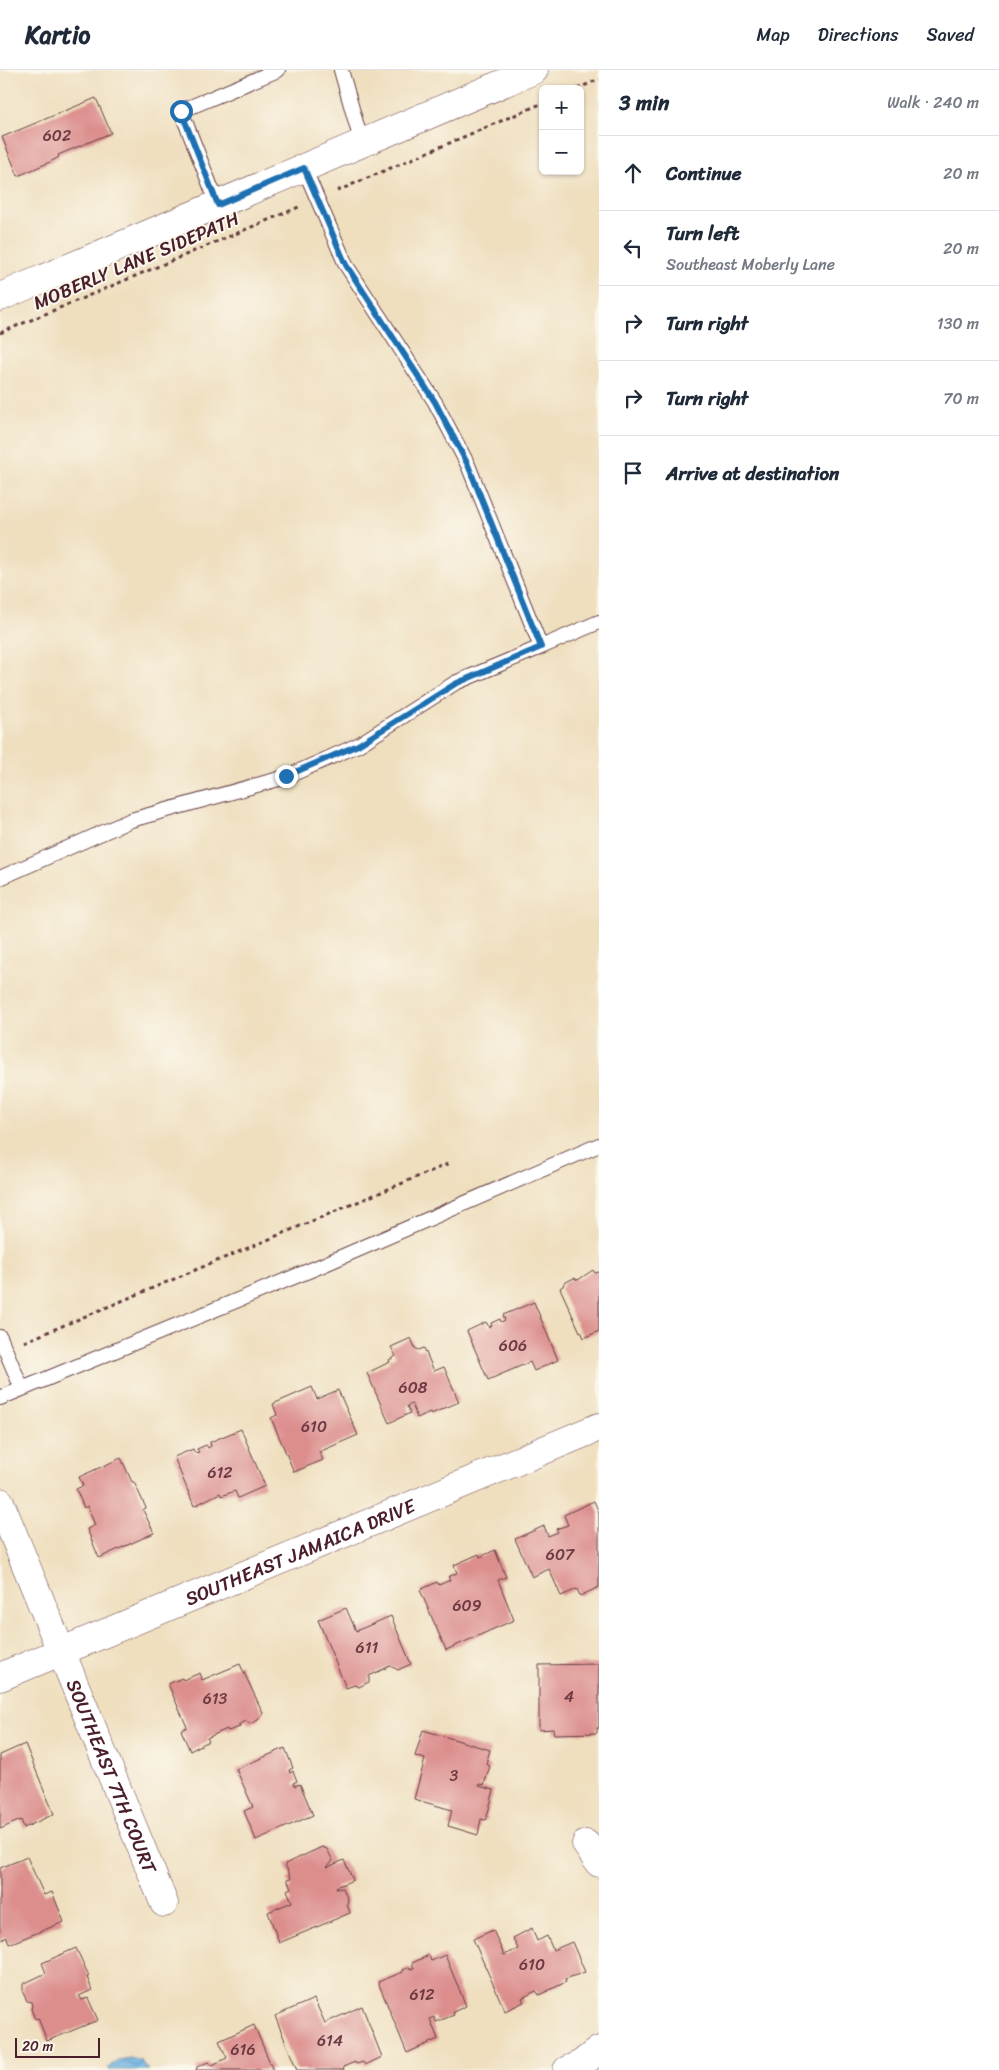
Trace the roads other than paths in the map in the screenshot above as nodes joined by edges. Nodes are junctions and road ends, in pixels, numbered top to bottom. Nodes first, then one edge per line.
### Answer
1 (278, 70) edge
2 (341, 70) edge
3 (534, 70) edge
4 (362, 144) junction
5 (304, 168) junction
6 (218, 205) junction
7 (0, 297) edge
8 (599, 622) edge
9 (541, 647) junction
10 (0, 878) edge
11 (599, 1145) edge
12 (3, 1344) edge
13 (22, 1388) junction
14 (0, 1398) edge
15 (599, 1427) edge
16 (0, 1502) edge
17 (61, 1650) junction
18 (0, 1677) edge
19 (164, 1903) dead end
20 (599, 2050) edge
21 (567, 2070) edge

1 - 6 lane
2 - 4 lane
3 - 4 street
4 - 5 street
5 - 6 street
5 - 9 lane
6 - 7 street
8 - 9 lane
9 - 10 lane
11 - 13 lane
12 - 13 lane
13 - 14 lane
15 - 17 street, SOUTHEAST JAMAICA DRIVE
16 - 17 street, SOUTHEAST 7TH COURT
17 - 18 street, SOUTHEAST JAMAICA DRIVE
17 - 19 street, SOUTHEAST 7TH COURT
20 - 21 street

